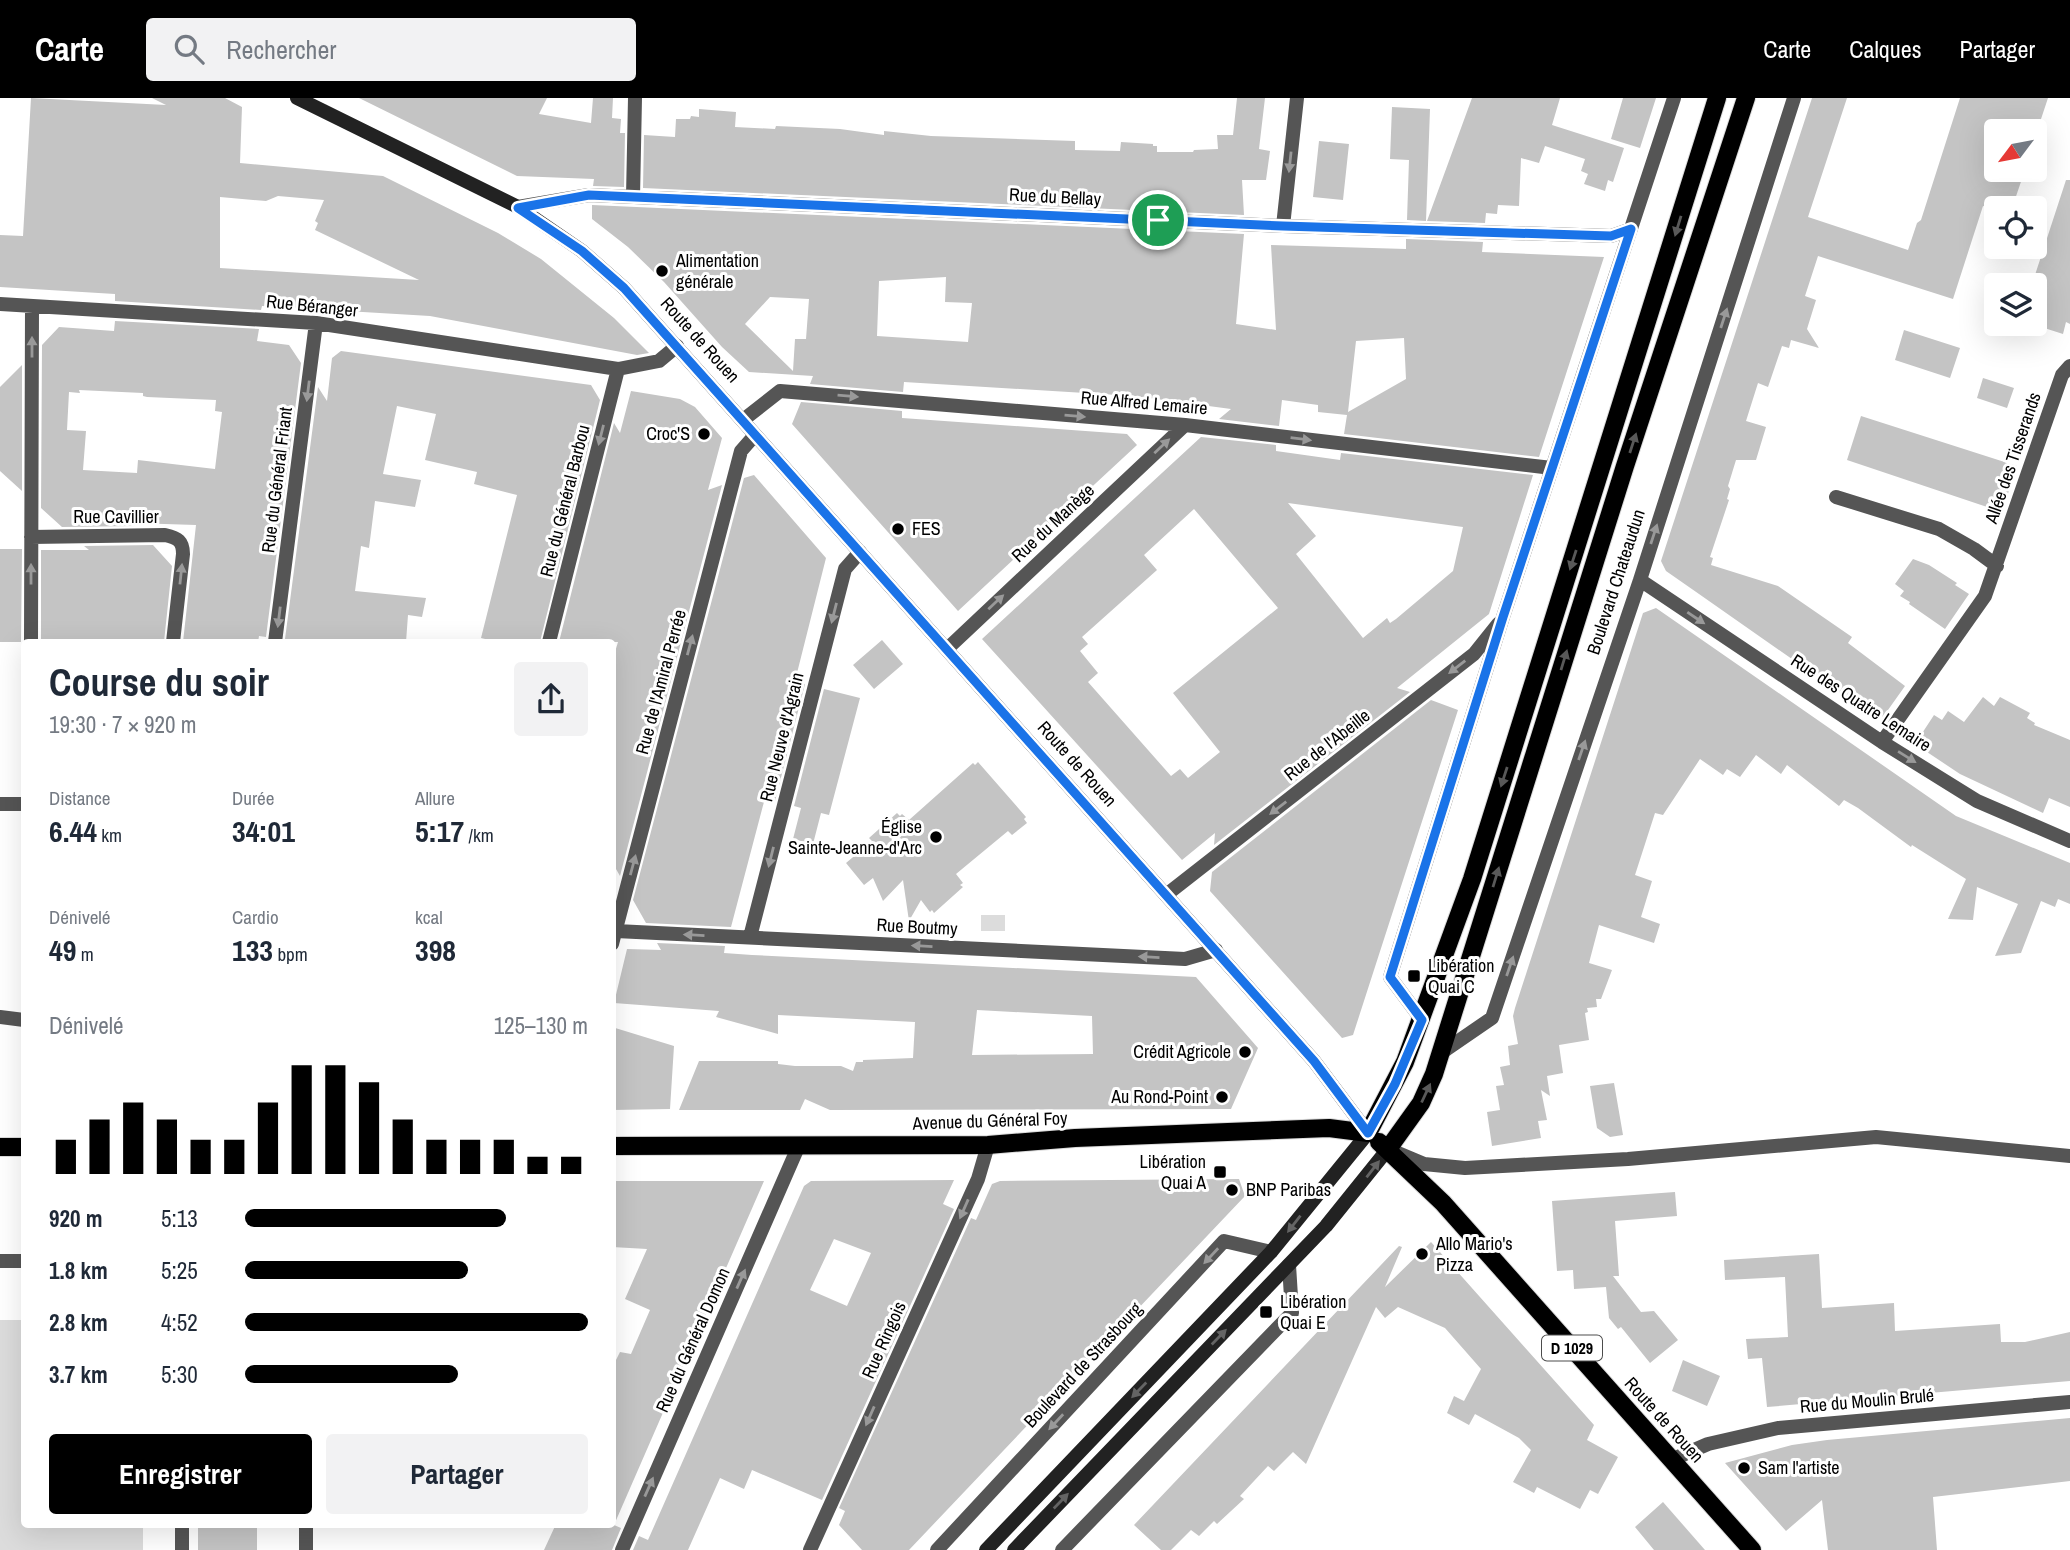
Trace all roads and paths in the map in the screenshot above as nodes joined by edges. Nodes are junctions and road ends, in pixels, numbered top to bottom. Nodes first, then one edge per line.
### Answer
1 (297, 98) edge
2 (635, 98) edge
3 (1297, 98) edge
4 (1674, 98) edge
5 (1717, 98) edge
6 (1746, 98) edge
7 (1794, 98) edge
8 (634, 197) junction
9 (518, 208) junction
10 (1283, 226) junction
11 (1631, 229) junction
12 (0, 304) edge
13 (32, 307) junction
14 (316, 323) junction
15 (677, 346) junction
16 (2070, 366) edge
17 (618, 369) junction
18 (743, 420) junction
19 (1185, 425) junction
20 (755, 435) junction
21 (1552, 468) junction
22 (1836, 497) dead end
23 (31, 537) junction
24 (860, 552) junction
25 (1997, 566) junction
26 (1640, 580) junction
27 (1503, 617) junction
28 (31, 639) edge
29 (173, 639) edge
30 (275, 639) edge
31 (550, 639) edge
32 (947, 649) junction
33 (1882, 742) junction
34 (0, 804) edge
35 (21, 804) edge
36 (2070, 841) edge
37 (1167, 895) junction
38 (616, 929) edge
39 (616, 937) edge
40 (750, 937) junction
41 (1216, 950) junction
42 (0, 1017) edge
43 (21, 1020) edge
44 (1422, 1020) junction
45 (1441, 1053) junction
46 (1368, 1133) junction
47 (799, 1145) junction
48 (988, 1145) junction
49 (616, 1146) edge
50 (0, 1147) edge
51 (21, 1147) edge
52 (1388, 1150) junction
53 (2070, 1156) edge
54 (1271, 1252) junction
55 (0, 1261) edge
56 (21, 1261) edge
57 (1289, 1265) junction
58 (2070, 1402) edge
59 (1671, 1460) junction
60 (182, 1528) edge
61 (306, 1528) edge
62 (182, 1550) edge
63 (306, 1550) edge
64 (622, 1550) edge
65 (810, 1550) edge
66 (937, 1550) edge
67 (986, 1550) edge
68 (1014, 1550) edge
69 (1062, 1550) edge
70 (1752, 1550) edge

1 - 9 main road, Route de Rouen
2 - 8 street
3 -> 10 street
4 - 11 street
5 -> 44 main road
45 -> 6 main road, Boulevard Chateaudun
26 -> 7 street, Boulevard Chateaudun
8 - 9 street, Rue du Bellay
8 - 10 street, Rue du Bellay
9 - 15 main road, Route de Rouen
10 - 11 street, Rue du Bellay
11 - 21 street
12 - 13 street, Rue Béranger
13 - 14 street, Rue Béranger
23 -> 13 street
14 - 17 street, Rue Béranger
14 -> 30 street, Rue du Général Friant
15 - 17 street, Rue Béranger
15 - 18 main road, Route de Rouen
16 - 25 street, Allée des Tisserands
17 -> 31 street, Rue du Général Barbou
18 -> 19 street, Rue Alfred Lemaire
18 - 20 main road, Route de Rouen
19 -> 21 street, Rue Alfred Lemaire
32 -> 19 street, Rue du Manège
20 - 24 main road, Route de Rouen
38 -> 20 street, Rue de l'Amiral Perrée
21 - 27 street
22 - 25 street
28 -> 23 street
29 -> 23 street, Rue Cavillier
24 - 32 main road, Route de Rouen
24 -> 40 street, Rue Neuve d'Agrain
25 - 33 street, Allée des Tisserands
26 -> 33 street, Rue des Quatre Lemaire
45 -> 26 street, Boulevard Chateaudun
27 -> 37 street, Rue de l'Abeille
27 - 44 street
32 - 37 main road, Route de Rouen
33 -> 36 street, Rue des Quatre Lemaire
34 - 35 street
37 - 41 main road, Route de Rouen
40 -> 39 street, Rue Boutmy
41 -> 40 street, Rue Boutmy
41 - 46 main road, Route de Rouen
42 - 43 street
44 - 46 main road
52 -> 45 main road, Boulevard Chateaudun
46 - 48 main road, Avenue du Général Foy
46 - 52 main road, Route de Rouen
46 -> 54 main road
47 - 48 main road, Avenue du Général Foy
47 - 49 main road, Avenue du Général Foy
64 -> 47 street, Rue du Général Domon
48 -> 65 street, Rue Ringois
50 - 51 main road
52 - 53 street
57 -> 52 main road
52 - 59 main road, Route de Rouen / D 1029
54 -> 66 street, Boulevard de Strasbourg
54 -> 67 main road
55 - 56 street
68 -> 57 main road
57 - 69 street
58 - 59 street, Rue du Moulin Brulé
59 - 70 main road, Route de Rouen / D 1029
60 - 62 street
61 - 63 street

